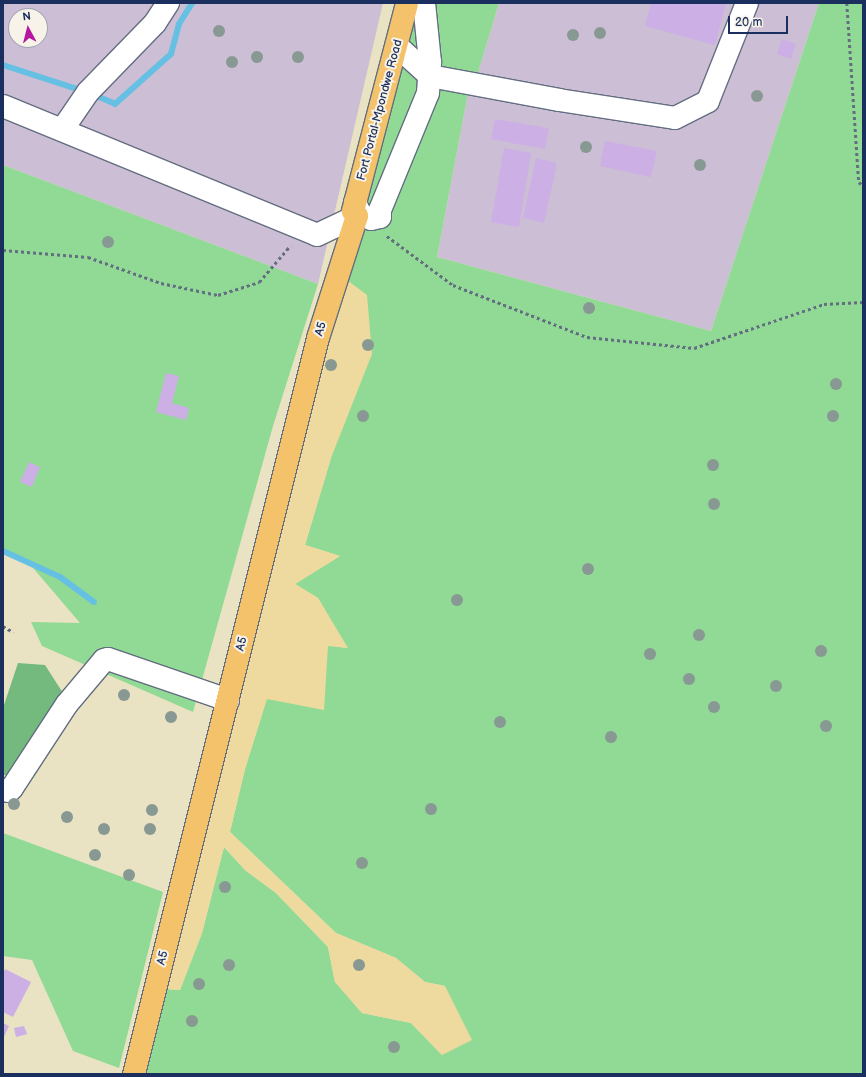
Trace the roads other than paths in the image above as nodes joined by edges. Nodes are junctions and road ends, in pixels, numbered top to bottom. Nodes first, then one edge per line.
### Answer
1 (168, 3) edge
2 (407, 3) edge
3 (424, 3) edge
4 (747, 3) edge
5 (397, 46) junction
6 (430, 76) junction
7 (3, 106) edge
8 (62, 130) junction
9 (356, 209) junction
10 (228, 700) junction
11 (3, 790) edge
12 (134, 1074) edge

1 - 8 street
2 - 5 highway, Fort Portal-Mpondwe Road / A5
3 - 6 street
4 - 6 street
5 - 6 street
5 - 9 highway, Fort Portal-Mpondwe Road / A5
6 - 9 street
7 - 8 street
8 - 9 street
9 - 10 highway, A5 / A5
10 - 11 street
10 - 12 highway, A5 / A5

